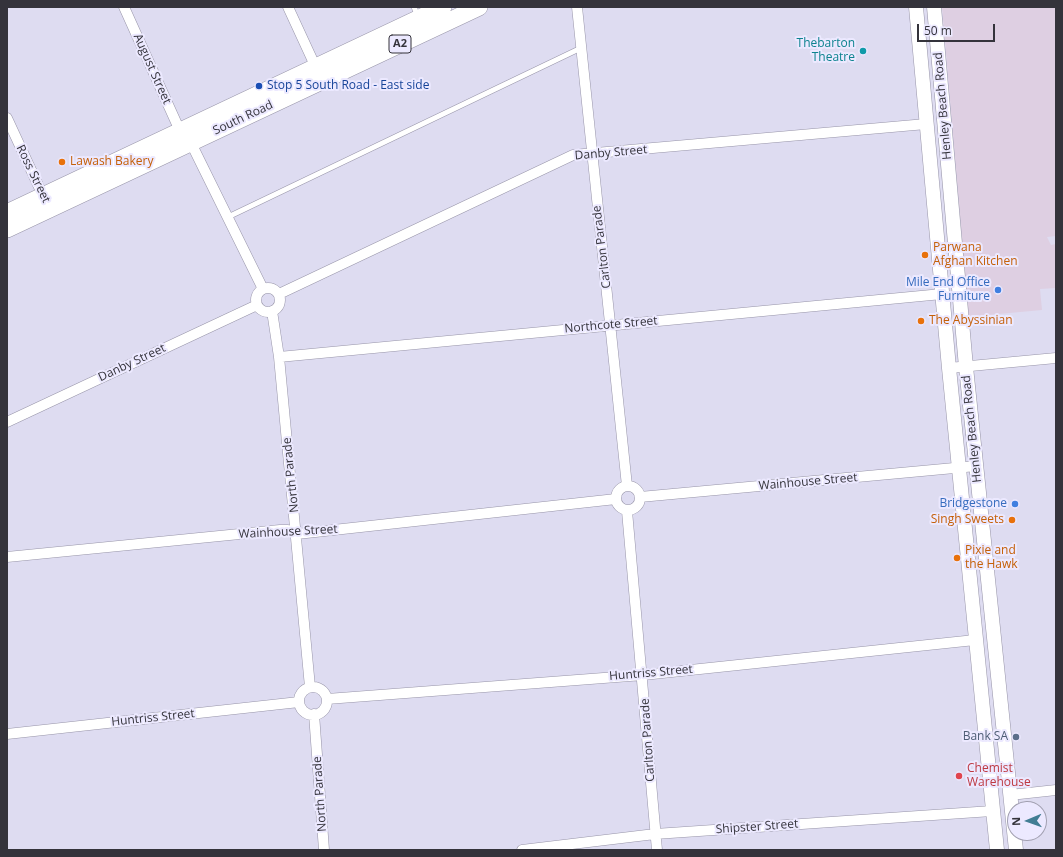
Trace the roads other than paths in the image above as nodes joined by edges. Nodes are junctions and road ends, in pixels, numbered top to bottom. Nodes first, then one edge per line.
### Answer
1 (124, 7) edge
2 (288, 7) edge
3 (443, 7) edge
4 (479, 7) edge
5 (577, 7) edge
6 (934, 7) edge
7 (916, 9) edge
8 (416, 13) edge
9 (581, 48) junction
10 (318, 74) junction
11 (7, 118) edge
12 (926, 124) junction
13 (186, 137) junction
14 (591, 155) junction
15 (46, 203) junction
16 (7, 213) edge
17 (228, 217) junction
18 (7, 229) edge
19 (263, 288) junction
20 (279, 294) junction
21 (942, 294) junction
22 (257, 304) junction
23 (272, 311) junction
24 (611, 324) junction
25 (279, 357) junction
26 (1056, 358) edge
27 (966, 367) junction
28 (949, 368) junction
29 (7, 422) edge
30 (976, 466) junction
31 (959, 468) junction
32 (627, 486) junction
33 (640, 497) junction
34 (616, 499) junction
35 (628, 510) junction
36 (296, 534) junction
37 (7, 557) edge
38 (975, 640) junction
39 (643, 675) junction
40 (310, 687) junction
41 (327, 699) junction
42 (299, 702) junction
43 (314, 714) junction
44 (7, 734) edge
45 (1056, 790) edge
46 (1010, 795) junction
47 (992, 811) junction
48 (655, 834) junction
49 (324, 850) edge
50 (522, 850) edge
51 (657, 850) edge
52 (997, 850) edge
53 (1016, 850) edge

1 - 13 street, August Street
2 - 10 street
3 - 8 highway, South Road / A2
4 - 10 highway, South Road / A2
5 - 9 street, Carlton Parade
6 - 27 main road, Henley Beach Road
7 - 12 main road, Henley Beach Road
8 - 10 highway, South Road / A2
9 - 14 street, Carlton Parade
9 - 17 lane
10 - 13 highway, South Road / A2
11 - 15 street, Ross Street
12 - 14 street, Danby Street
12 - 21 main road, Henley Beach Road
13 - 15 highway, South Road / A2
13 - 17 street
14 - 20 street, Danby Street
14 - 24 street, Carlton Parade
15 - 16 highway, South Road / A2
15 - 18 highway, South Road / A2
17 - 19 street
19 - 20 street
19 - 22 street
20 - 23 street
21 - 24 street, Northcote Street
21 - 28 main road, Henley Beach Road
22 - 23 street
22 - 29 street, Danby Street
23 - 25 street, North Parade
24 - 25 street, Northcote Street
24 - 32 street, Carlton Parade
25 - 36 street, North Parade
26 - 27 street
27 - 28 street
27 - 30 main road, Henley Beach Road
28 - 31 main road, Henley Beach Road
30 - 31 street, Wainhouse Street
30 - 46 main road, Henley Beach Road
31 - 33 street, Wainhouse Street
31 - 38 main road, Henley Beach Road
32 - 33 street
32 - 34 street
33 - 35 street
34 - 35 street
34 - 36 street, Wainhouse Street
35 - 39 street, Carlton Parade
36 - 37 street, Wainhouse Street
36 - 40 street, North Parade
38 - 39 street, Huntriss Street
38 - 47 main road, Henley Beach Road
39 - 41 street, Huntriss Street
39 - 48 street, Carlton Parade
40 - 41 street
40 - 42 street
41 - 43 street
42 - 43 street
42 - 44 street, Huntriss Street
43 - 49 street, North Parade
45 - 46 street
46 - 53 main road, Henley Beach Road
47 - 48 street, Shipster Street
47 - 52 main road, Henley Beach Road
48 - 50 street, Shipster Street
48 - 51 street, Carlton Parade

